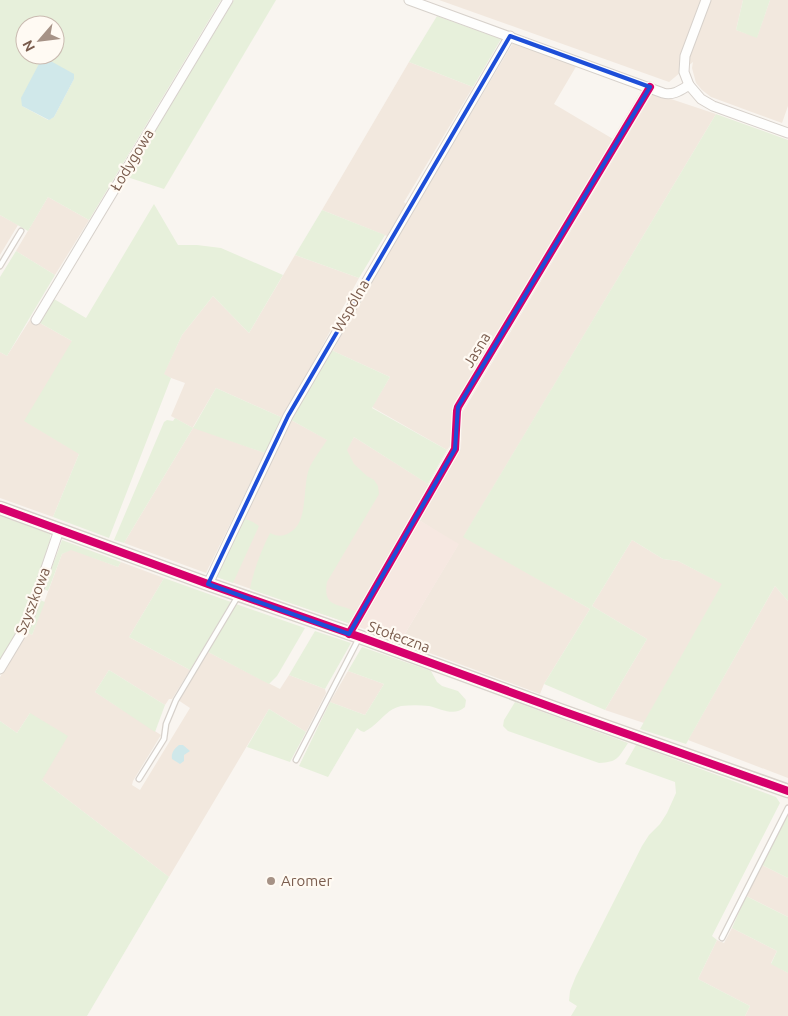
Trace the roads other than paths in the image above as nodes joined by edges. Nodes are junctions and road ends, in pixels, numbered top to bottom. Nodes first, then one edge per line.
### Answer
1 (228, 0) edge
2 (408, 0) edge
3 (706, 0) edge
4 (510, 36) junction
5 (689, 85) junction
6 (650, 88) junction
7 (788, 133) edge
8 (21, 231) dead end
9 (0, 266) edge
10 (36, 320) dead end
11 (0, 508) edge
12 (59, 530) junction
13 (208, 584) junction
14 (239, 594) junction
15 (355, 635) junction
16 (0, 669) edge
17 (296, 760) dead end
18 (139, 779) dead end
19 (788, 791) edge
20 (788, 808) edge
21 (722, 938) dead end

1 - 10 street, Łodygowa
2 - 4 street
3 - 5 street
4 - 6 street
4 - 13 street, Wspólna
5 - 6 street
5 - 7 street
6 - 15 street, Jasna
8 - 9 lane
11 - 12 street, Stołeczna
12 - 13 street, Stołeczna
12 - 16 street, Szyszkowa
13 - 14 street, Stołeczna
14 - 15 street, Stołeczna
14 - 18 lane
15 - 17 lane
15 - 19 street, Stołeczna
20 - 21 lane

